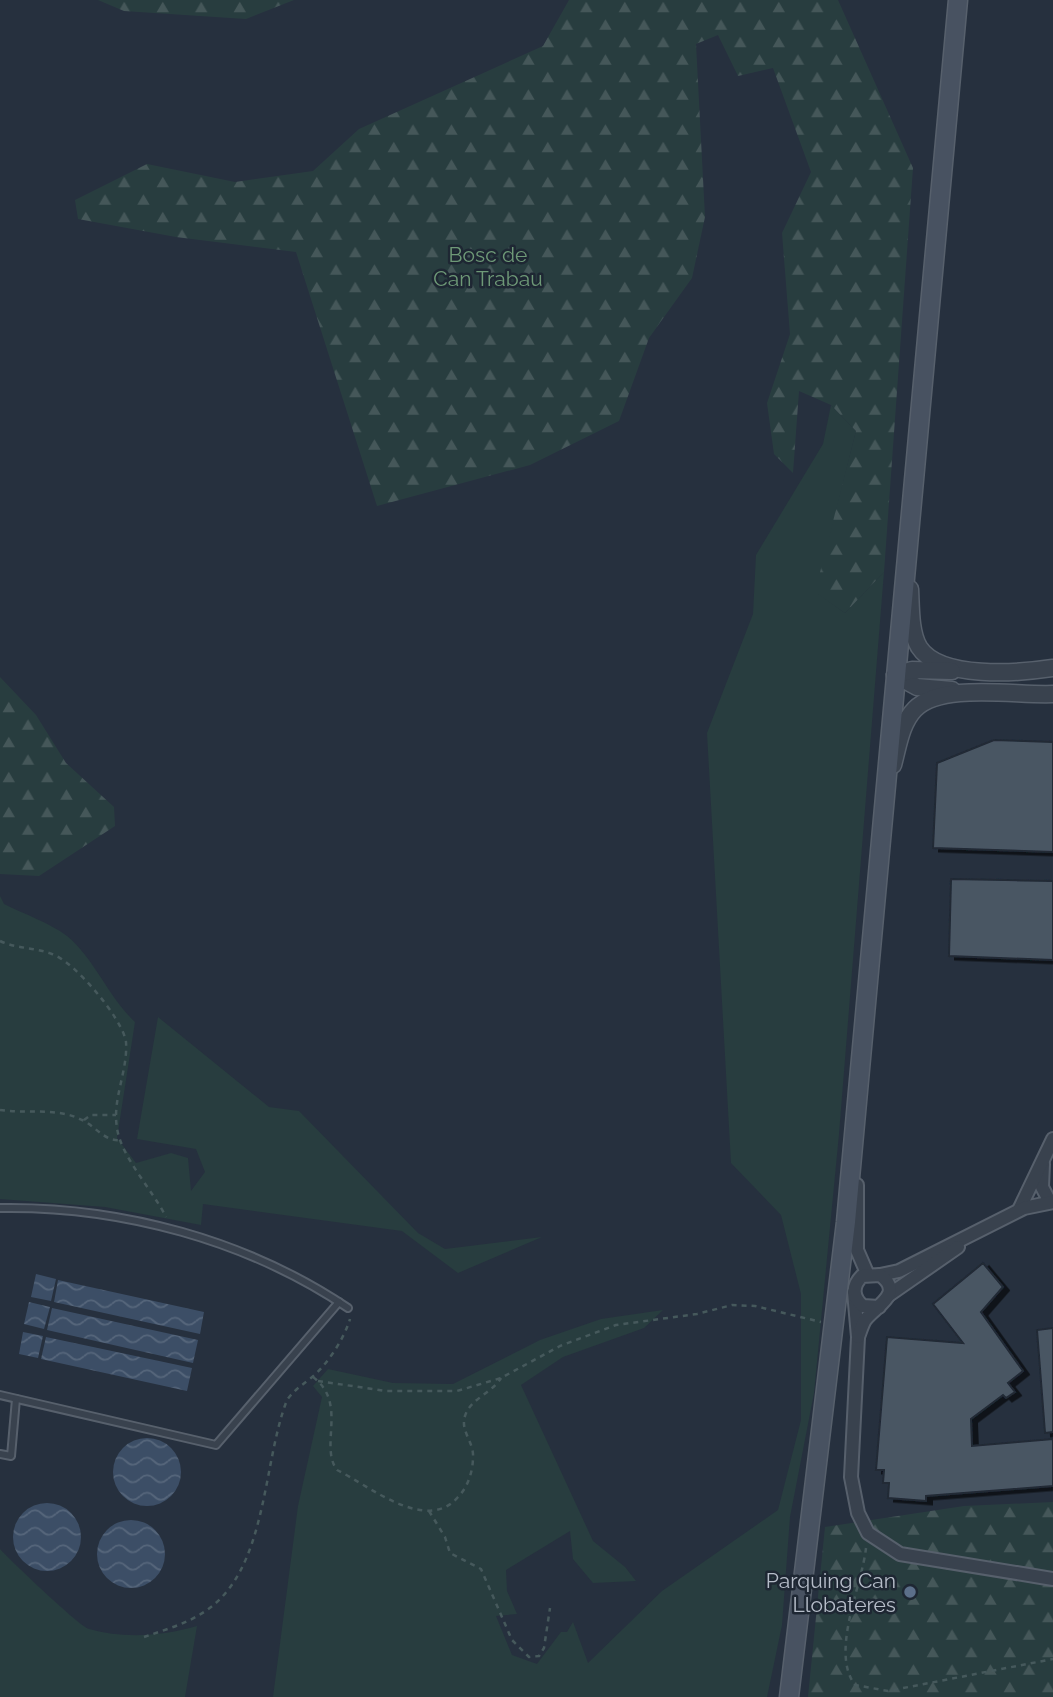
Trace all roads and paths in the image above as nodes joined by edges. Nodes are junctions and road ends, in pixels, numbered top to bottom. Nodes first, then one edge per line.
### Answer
1 (958, 0) edge
2 (907, 554) junction
3 (1049, 667) edge
4 (969, 671) junction
5 (895, 675) junction
6 (967, 692) junction
7 (1052, 694) edge
8 (884, 801) junction
9 (0, 941) edge
10 (857, 1102) junction
11 (0, 1110) edge
12 (116, 1115) junction
13 (84, 1121) junction
14 (1053, 1139) edge
15 (120, 1140) junction
16 (1043, 1154) junction
17 (1052, 1198) edge
18 (0, 1208) edge
19 (1019, 1210) junction
20 (986, 1226) junction
21 (170, 1228) junction
22 (874, 1274) junction
23 (854, 1292) junction
24 (890, 1295) junction
25 (339, 1302) junction
26 (879, 1307) junction
27 (348, 1308) joint
28 (834, 1325) junction
29 (858, 1337) junction
30 (313, 1377) junction
31 (501, 1378) junction
32 (318, 1381) junction
33 (0, 1395) edge
34 (16, 1399) junction
35 (0, 1454) edge
36 (429, 1511) junction
37 (868, 1533) junction
38 (1053, 1579) edge
39 (550, 1608) dead end
40 (144, 1637) dead end
41 (1053, 1659) edge
42 (789, 1697) edge

1 - 2 main road
2 - 4 street
2 - 5 main road
3 - 4 street
4 - 5 street
5 - 6 street
5 - 8 main road
6 - 7 street
6 - 8 street
8 - 10 main road
9 - 12 path
10 - 22 street
10 - 28 main road
11 - 13 path
12 - 13 path
12 - 15 path
13 - 15 path
14 - 16 street
15 - 21 path
16 - 17 street
16 - 19 street
17 - 19 street
18 - 21 lane
19 - 20 street
20 - 22 street
20 - 24 street
21 - 25 lane
22 - 23 street
22 - 24 street
23 - 26 street
23 - 29 street
24 - 26 street
25 - 27 lane
25 - 34 lane
26 - 29 street
27 - 30 path
28 - 31 path
28 - 42 main road
29 - 37 street
30 - 32 path
30 - 40 path
31 - 32 path
31 - 36 path
32 - 36 path
33 - 34 lane
34 - 35 lane
36 - 39 path
37 - 38 street
37 - 41 path

